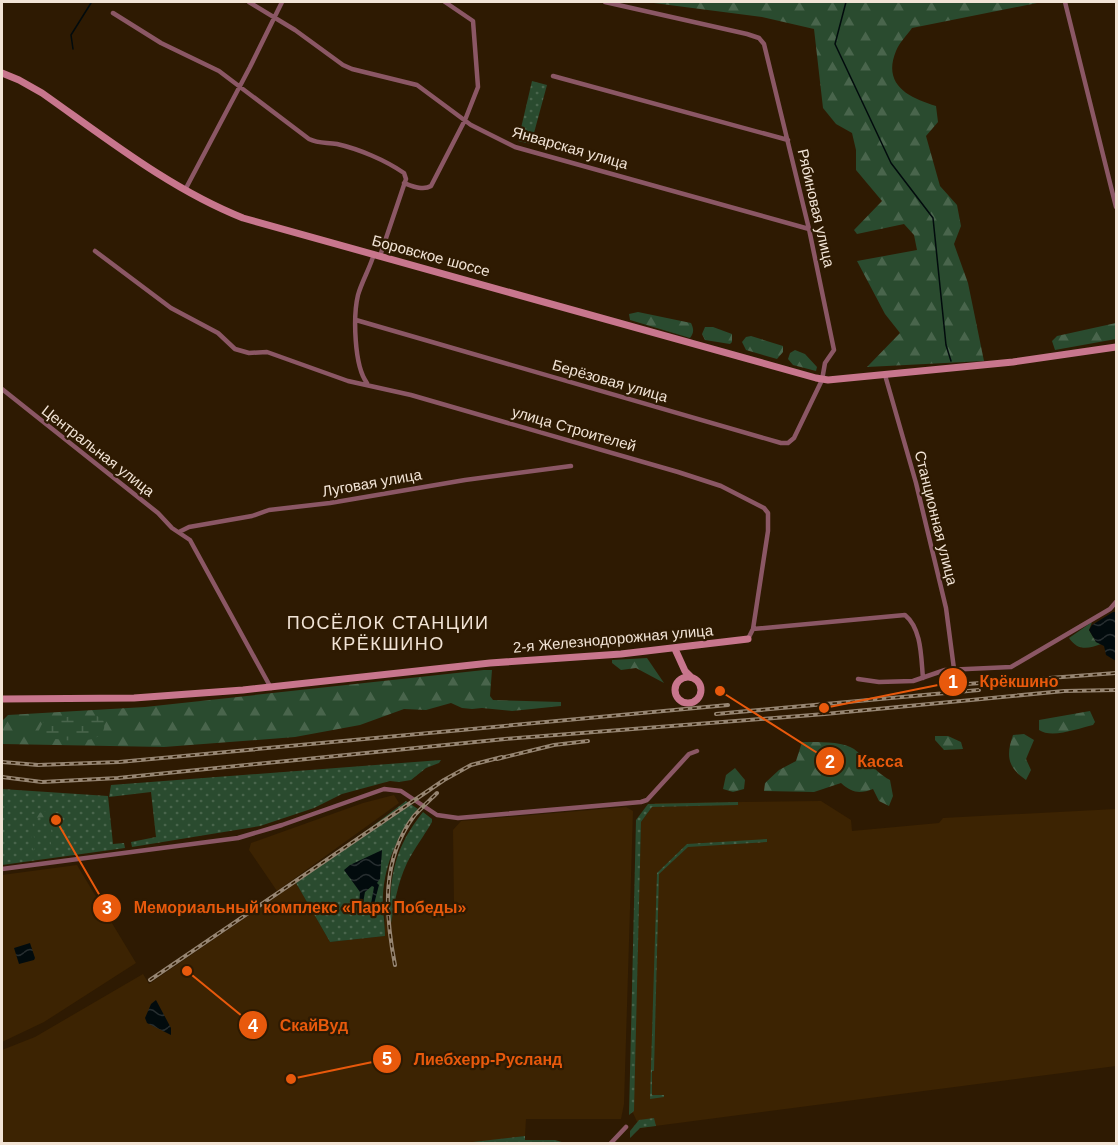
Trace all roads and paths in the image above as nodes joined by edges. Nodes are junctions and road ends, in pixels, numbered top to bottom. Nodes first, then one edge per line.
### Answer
1 (249, 2) edge
2 (282, 2) edge
3 (445, 2) edge
4 (604, 2) edge
5 (1065, 2) edge
6 (113, 13) dead end
7 (274, 17) junction
8 (2, 73) edge
9 (553, 76) dead end
10 (239, 87) junction
11 (465, 120) junction
12 (788, 140) junction
13 (405, 181) junction
14 (185, 190) junction
15 (1116, 207) edge
16 (809, 229) junction
17 (95, 251) dead end
18 (377, 255) junction
19 (356, 320) junction
20 (1116, 347) edge
21 (885, 375) junction
22 (822, 380) junction
23 (367, 383) junction
24 (2, 389) edge
25 (571, 466) dead end
26 (768, 513) joint
27 (178, 532) junction
28 (1116, 602) edge
29 (753, 629) junction
30 (748, 639) joint
31 (675, 649) junction
32 (954, 669) junction
33 (686, 675) dead end
34 (923, 678) junction
35 (858, 679) dead end
36 (271, 688) junction
37 (2, 699) edge
38 (697, 751) dead end
39 (2, 869) edge
40 (626, 1127) dead end
41 (610, 1143) edge

1 - 7 street, Январская улица
2 - 7 street
3 - 11 street
4 - 12 street, Рябиновая улица
5 - 15 street
6 - 10 street
7 - 10 street
7 - 11 street, Январская улица
8 - 14 main road, Боровское шоссе
9 - 12 street
10 - 13 street
10 - 14 street
11 - 13 street
11 - 16 street, Январская улица
12 - 16 street, Рябиновая улица
13 - 18 street
14 - 18 main road, Боровское шоссе
16 - 22 street, Рябиновая улица
17 - 23 street, улица Строителей
18 - 19 street
18 - 22 main road, Боровское шоссе
19 - 22 street, Берёзовая улица
19 - 23 street
20 - 21 main road, Боровское шоссе
21 - 22 main road, Боровское шоссе
21 - 32 street, Станционная улица
23 - 26 street, улица Строителей
24 - 27 street, Центральная улица
25 - 27 street, Луговая улица
26 - 29 street, 2-я Железнодорожная улица
27 - 36 street, Центральная улица
28 - 32 street
29 - 30 street, 2-я Железнодорожная улица
29 - 34 street
30 - 31 main road, 2-я Железнодорожная улица
31 - 33 main road
31 - 36 main road, 2-я Железнодорожная улица
32 - 34 street
34 - 35 street
36 - 37 main road, 2-я Железнодорожная улица
38 - 39 street
40 - 41 street

